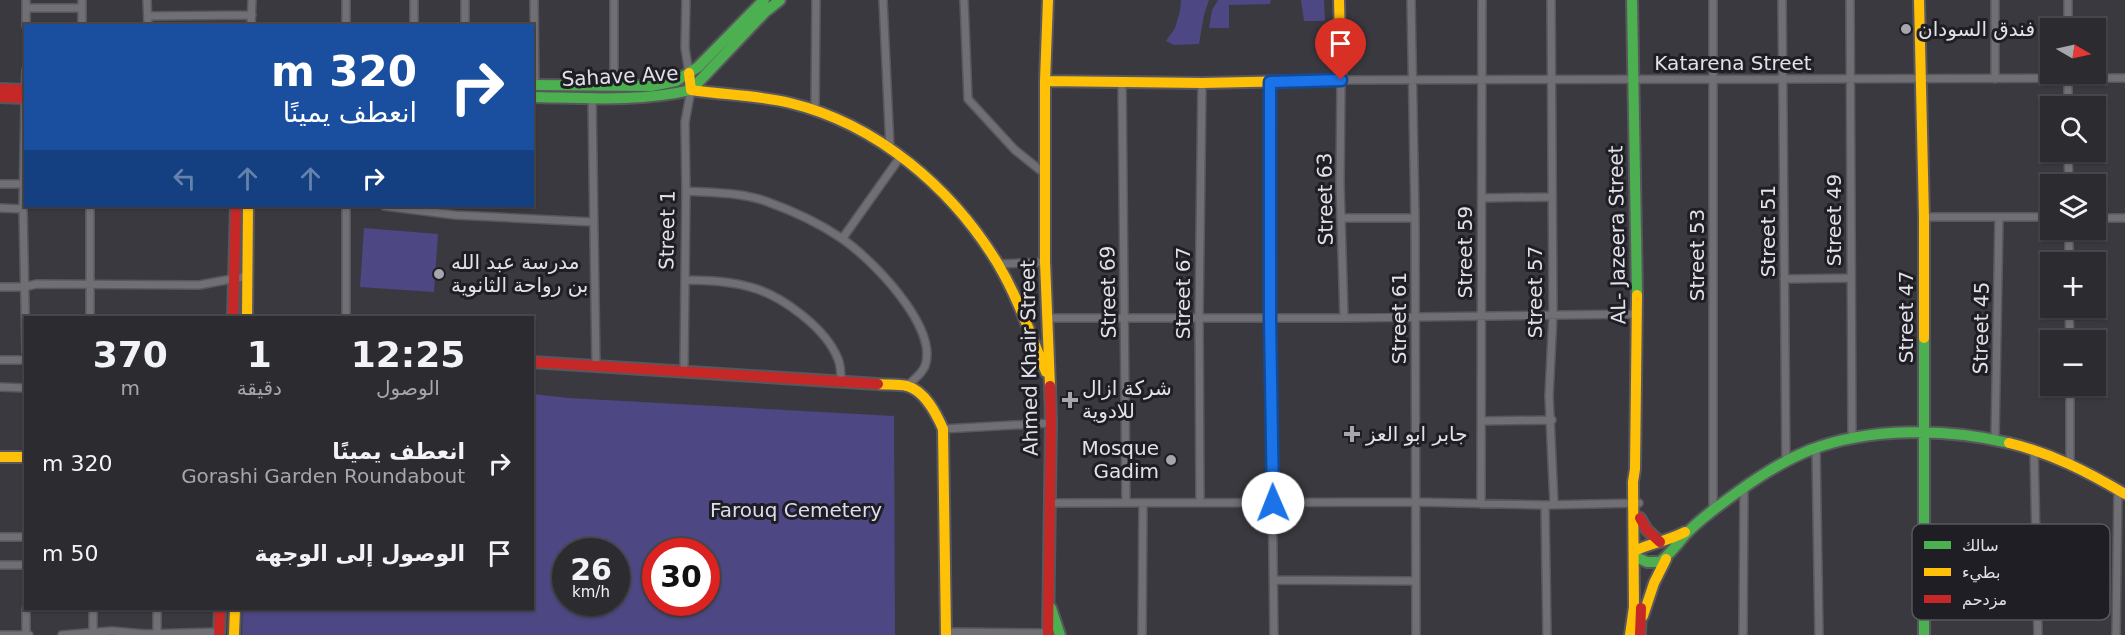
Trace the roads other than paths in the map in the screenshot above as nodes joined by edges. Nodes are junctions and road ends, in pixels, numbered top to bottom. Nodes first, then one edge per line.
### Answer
1 (26, 0) edge
2 (147, 0) edge
3 (252, 0) edge
4 (346, 0) edge
5 (414, 0) edge
6 (465, 0) edge
7 (534, 0) edge
8 (614, 0) edge
9 (686, 0) edge
10 (764, 0) edge
11 (780, 0) edge
12 (816, 0) edge
13 (883, 0) edge
14 (964, 0) edge
15 (1048, 0) edge
16 (1339, 0) edge
17 (1411, 0) edge
18 (1482, 0) edge
19 (1551, 0) edge
20 (1632, 0) edge
21 (1713, 0) edge
22 (1782, 0) edge
23 (1850, 0) edge
24 (1919, 0) edge
25 (1995, 0) edge
26 (2068, 0) edge
27 (82, 4) edge
28 (26, 8) junction
29 (203, 15) junction
30 (252, 15) junction
31 (148, 16) junction
32 (2068, 18) edge
33 (26, 24) edge
34 (82, 24) edge
35 (148, 24) edge
36 (203, 24) edge
37 (251, 24) edge
38 (346, 24) edge
39 (414, 24) edge
40 (465, 24) edge
41 (689, 73) junction
42 (2040, 77) edge
43 (2106, 77) edge
44 (2125, 78) edge
45 (1634, 79) junction
46 (1713, 79) junction
47 (1783, 79) junction
48 (1850, 79) junction
49 (1922, 79) junction
50 (1995, 79) junction
51 (1341, 80) junction
52 (1411, 80) junction
53 (1482, 80) junction
54 (1552, 80) junction
55 (1045, 81) junction
56 (1122, 82) junction
57 (1270, 82) junction
58 (1202, 83) junction
59 (534, 85) edge
60 (614, 85) junction
61 (0, 89) edge
62 (691, 90) junction
63 (24, 94) edge
64 (24, 94) edge
65 (0, 97) edge
66 (534, 97) edge
67 (592, 97) junction
68 (815, 110) junction
69 (890, 148) junction
70 (901, 156) junction
71 (1045, 174) junction
72 (0, 184) edge
73 (24, 184) joint
74 (686, 191) junction
75 (1552, 197) junction
76 (1482, 198) junction
77 (90, 207) edge
78 (236, 207) edge
79 (248, 207) edge
80 (346, 207) edge
81 (409, 207) edge
82 (0, 208) edge
83 (24, 208) junction
84 (434, 208) edge
85 (1924, 217) junction
86 (1999, 217) junction
87 (2040, 217) edge
88 (1341, 218) junction
89 (1415, 218) junction
90 (2106, 218) edge
91 (2125, 218) edge
92 (592, 222) junction
93 (842, 238) junction
94 (1045, 262) junction
95 (999, 264) junction
96 (248, 276) junction
97 (1851, 278) junction
98 (1784, 279) junction
99 (235, 280) junction
100 (685, 280) junction
101 (90, 284) junction
102 (0, 287) edge
103 (24, 287) junction
104 (1637, 314) junction
105 (1553, 315) junction
106 (25, 316) edge
107 (90, 316) edge
108 (233, 316) edge
109 (247, 316) edge
110 (346, 316) edge
111 (1481, 316) junction
112 (1125, 317) junction
113 (1199, 317) junction
114 (1416, 317) junction
115 (1048, 318) junction
116 (1270, 318) junction
117 (1344, 318) junction
118 (0, 360) edge
119 (24, 360) edge
120 (534, 362) edge
121 (596, 367) junction
122 (684, 371) junction
123 (841, 381) junction
124 (1050, 381) junction
125 (907, 386) junction
126 (0, 387) edge
127 (24, 388) edge
128 (2070, 396) edge
129 (1552, 420) junction
130 (1482, 421) junction
131 (1051, 423) junction
132 (943, 429) junction
133 (1924, 435) junction
134 (1852, 439) junction
135 (1995, 440) junction
136 (1816, 449) junction
137 (2034, 449) junction
138 (0, 457) edge
139 (24, 457) edge
140 (1786, 462) junction
141 (2070, 465) junction
142 (1743, 489) junction
143 (2121, 492) edge
144 (1049, 502) junction
145 (1200, 502) junction
146 (1416, 502) junction
147 (1126, 503) junction
148 (1143, 503) junction
149 (1273, 503) junction
150 (1636, 503) junction
151 (1481, 504) junction
152 (1554, 504) junction
153 (1545, 505) junction
154 (1713, 511) junction
155 (1640, 518) junction
156 (1924, 524) edge
157 (2036, 524) edge
158 (1688, 531) junction
159 (0, 537) edge
160 (24, 537) edge
161 (1659, 542) junction
162 (1638, 553) junction
163 (1667, 557) junction
164 (0, 565) edge
165 (24, 565) edge
166 (1274, 580) junction
167 (1416, 581) junction
168 (1048, 599) junction
169 (26, 610) edge
170 (93, 610) edge
171 (157, 610) edge
172 (220, 610) edge
173 (235, 610) edge
174 (2038, 620) edge
175 (1637, 623) junction
176 (157, 634) edge
177 (219, 634) edge
178 (946, 634) edge
179 (1048, 634) edge
180 (0, 635) edge
181 (27, 635) edge
182 (62, 635) edge
183 (93, 635) edge
184 (234, 635) edge
185 (1060, 635) edge
186 (1143, 635) edge
187 (1274, 635) edge
188 (1416, 635) edge
189 (1547, 635) edge
190 (1630, 635) edge
191 (1640, 635) edge
192 (1743, 635) edge
193 (1819, 635) edge
194 (2038, 635) edge
195 (2116, 635) edge

1 - 28 street
2 - 31 street
3 - 30 street
4 - 38 street
5 - 39 street
6 - 40 street
7 - 59 street
8 - 60 street
9 - 41 street
10 - 41 street
11 - 62 street, Sahave Ave
12 - 68 street
13 - 69 street
14 - 71 street
15 - 55 street, Ahmed Khair Street
16 - 51 street
17 - 52 street, Street 61
18 - 53 street, Street 59
19 - 54 street, Street 57
20 - 45 street, AL- Jazeera Street
21 - 46 street, Street 53
22 - 47 street, Street 51
23 - 48 street, Street 49
24 - 49 street, Street 47
25 - 50 street
26 - 32 street
27 - 28 street
27 - 34 street
28 - 33 street
29 - 30 street
29 - 31 street
29 - 36 street
30 - 37 street
31 - 35 street
41 - 60 street
41 - 62 street
42 - 50 street, Katarena Street
43 - 44 street, Katarena Street
45 - 46 street, Katarena Street
45 - 54 street, Katarena Street
45 - 104 street, AL- Jazeera Street
46 - 47 street, Katarena Street
46 - 154 street, Street 53
47 - 48 street, Katarena Street
47 - 98 street, Street 51
48 - 49 street, Katarena Street
48 - 97 street, Street 49
49 - 50 street, Katarena Street
49 - 85 street, Street 47
51 - 52 street, Katarena Street
51 - 57 street
51 - 88 street, Street 63
52 - 53 street, Katarena Street
52 - 89 street, Street 61
53 - 54 street, Katarena Street
53 - 76 street, Street 59
54 - 75 street, Street 57
55 - 56 street
55 - 71 street, Ahmed Khair Street
56 - 58 street
56 - 112 street, Street 69
57 - 58 street
57 - 116 street
58 - 113 street, Street 67
59 - 60 street
61 - 63 street
62 - 67 street, Sahave Ave
62 - 68 street
62 - 74 street, Street 1
64 - 65 street
66 - 67 street, Sahave Ave
67 - 92 street
68 - 69 street
69 - 70 street
70 - 93 street
70 - 95 street
71 - 94 street, Ahmed Khair Street
72 - 73 street
73 - 83 street
74 - 93 street
74 - 100 street, Street 1
75 - 76 street
75 - 105 street, Street 57
76 - 111 street, Street 59
77 - 101 street
78 - 99 street
79 - 96 street
80 - 110 street
81 - 84 street
82 - 83 street
83 - 103 street
84 - 92 street
85 - 86 street
85 - 133 street, Street 47
86 - 87 street
86 - 135 street, Street 45
88 - 89 street
88 - 117 street, Street 63
89 - 114 street, Street 61
90 - 91 street
92 - 121 street
93 - 125 street
94 - 95 street
94 - 115 street, Ahmed Khair Street
95 - 124 street
96 - 99 street
96 - 109 street
97 - 98 street
97 - 134 street, Street 49
98 - 140 street, Street 51
99 - 101 street
99 - 108 street
100 - 122 street, Street 1
100 - 123 street
101 - 103 street
101 - 107 street
102 - 103 street
103 - 106 street
104 - 105 street
104 - 150 street, AL- Jazeera Street
105 - 111 street
105 - 129 street, Street 57
111 - 114 street
111 - 130 street, Street 59
112 - 113 street
112 - 115 street
112 - 147 street, Street 69
113 - 116 street
113 - 145 street, Street 67
114 - 117 street
114 - 146 street, Street 61
115 - 124 street, Ahmed Khair Street
116 - 117 street
116 - 149 street
118 - 119 street
120 - 121 street
121 - 122 street
122 - 123 street
123 - 125 street
124 - 131 street, Ahmed Khair Street
125 - 132 street
126 - 127 street
128 - 141 street
129 - 130 street
129 - 152 street, Street 57
130 - 151 street, Street 59
131 - 132 street
131 - 144 street, Ahmed Khair Street
132 - 178 street
133 - 134 street
133 - 135 street
133 - 156 street, Street 47
134 - 136 street
135 - 137 street
136 - 140 street
136 - 193 street
137 - 141 street
137 - 157 street
138 - 139 street
140 - 142 street
141 - 143 street
142 - 154 street
142 - 192 street
143 - 195 street
144 - 147 street
144 - 168 street, Ahmed Khair Street
145 - 148 street
145 - 149 street
146 - 149 street
146 - 151 street
146 - 167 street, Street 61
147 - 148 street
148 - 186 street
149 - 166 street
150 - 152 street
150 - 155 street
150 - 162 street
151 - 153 street
152 - 153 street
153 - 189 street
154 - 158 street
155 - 161 street
155 - 162 street
158 - 161 street
158 - 163 street
159 - 160 street
161 - 162 street
162 - 163 street
162 - 175 street
163 - 175 street
164 - 165 street
166 - 167 street
166 - 187 street
167 - 188 street, Street 61
168 - 179 street, Ahmed Khair Street
168 - 185 street
169 - 181 street
170 - 183 street
171 - 176 street
172 - 177 street
173 - 184 street
174 - 194 street
175 - 190 street
175 - 191 street
176 - 177 street
176 - 183 street
178 - 179 street
180 - 181 street
182 - 183 street

